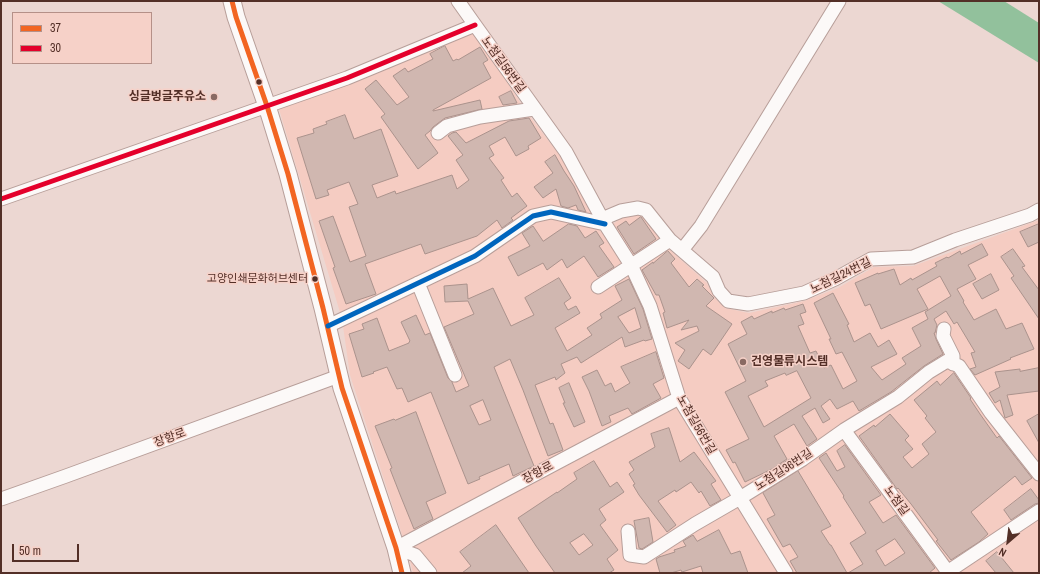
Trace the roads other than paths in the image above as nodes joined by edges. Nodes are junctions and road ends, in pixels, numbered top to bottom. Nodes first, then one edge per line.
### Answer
1 (232, 1) edge
2 (458, 1) edge
3 (839, 1) edge
4 (474, 25) junction
5 (268, 106) junction
6 (534, 108) junction
7 (438, 133) dead end
8 (1, 199) edge
9 (1039, 210) edge
10 (603, 222) junction
11 (670, 240) junction
12 (682, 250) junction
13 (632, 265) junction
14 (418, 283) junction
15 (598, 287) dead end
16 (328, 326) junction
17 (944, 329) dead end
18 (953, 364) junction
19 (455, 374) dead end
20 (339, 376) junction
21 (679, 398) junction
22 (844, 430) junction
23 (1039, 474) edge
24 (740, 498) junction
25 (1, 499) edge
26 (1039, 511) edge
27 (628, 531) dead end
28 (396, 548) junction
29 (947, 572) edge
30 (402, 573) edge
31 (430, 573) edge
32 (786, 573) edge

1 - 5 main road
2 - 4 street, 노첨길56번길
3 - 12 street
4 - 5 street
4 - 6 street, 노첨길56번길
5 - 8 street
5 - 16 main road
6 - 7 street, 노첨길56번길
6 - 10 street, 노첨길56번길
9 - 12 street, 노첨길24번길
10 - 11 street, 노첨길24번길
10 - 13 street, 노첨길56번길
10 - 14 street
11 - 12 street, 노첨길24번길
11 - 13 street
13 - 15 street
13 - 21 street, 노첨길56번길
14 - 16 street
14 - 19 street
16 - 20 main road
17 - 18 street
18 - 22 street, 노첨길36번길
18 - 23 street
20 - 25 street, 장항로
20 - 28 main road
21 - 24 street, 노첨길56번길
21 - 28 street, 장항로
22 - 24 street, 노첨길36번길
22 - 29 street, 노첨길
24 - 27 street, 노첨길36번길
24 - 32 street, 노첨길56번길
26 - 29 street, 노첨길
28 - 30 main road
28 - 31 street

